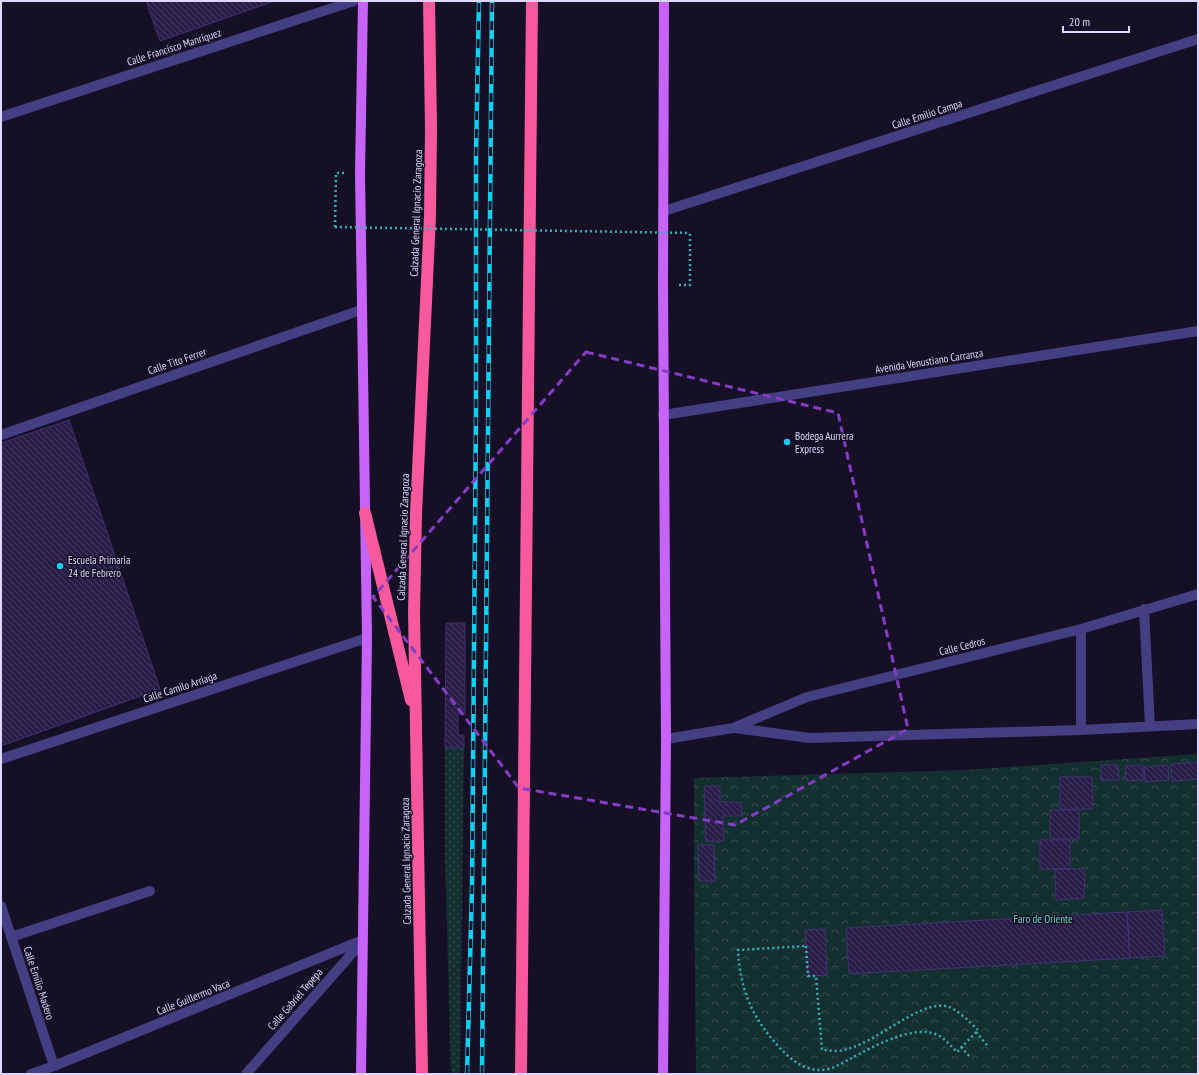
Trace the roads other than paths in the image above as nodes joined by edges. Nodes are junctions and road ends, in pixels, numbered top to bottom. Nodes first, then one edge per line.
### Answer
1 (354, 1) edge
2 (363, 1) edge
3 (430, 1) edge
4 (532, 1) edge
5 (664, 1) edge
6 (1198, 39) edge
7 (1, 117) edge
8 (664, 211) junction
9 (361, 310) junction
10 (1198, 331) edge
11 (663, 415) junction
12 (1, 435) edge
13 (365, 513) junction
14 (1198, 594) edge
15 (1144, 609) junction
16 (1081, 629) junction
17 (368, 638) junction
18 (417, 723) junction
19 (1198, 724) edge
20 (1150, 726) junction
21 (734, 728) junction
22 (1081, 730) junction
23 (666, 739) junction
24 (1, 759) edge
25 (150, 891) dead end
26 (1, 906) edge
27 (11, 937) junction
28 (363, 940) junction
29 (54, 1066) junction
30 (31, 1074) edge
31 (246, 1074) edge
32 (361, 1074) edge
33 (422, 1074) edge
34 (521, 1074) edge
35 (663, 1074) edge

1 - 7 street, Calle Francisco Manríquez
2 - 9 main road
3 - 18 highway, Calzada General Ignacio Zaragoza
4 - 34 highway
5 - 8 main road
6 - 8 street, Calle Emilio Campa
8 - 11 main road
9 - 12 street, Calle Tito Ferrer
9 - 13 main road
10 - 11 street, Avenida Venustiano Carranza
11 - 23 main road
13 - 17 main road
13 - 18 highway
14 - 15 street, Calle Cedros
15 - 16 street, Calle Cedros
15 - 20 street
16 - 21 street, Calle Cedros
16 - 22 street
17 - 24 street, Calle Camilo Arriaga
17 - 28 main road
18 - 33 highway, Calzada General Ignacio Zaragoza
19 - 20 street, Calle Cedros
20 - 22 street, Calle Cedros
21 - 22 street, Calle Cedros
21 - 23 street, Calle Cedros
23 - 35 main road
25 - 27 street
26 - 27 street, Calle Emilio Madero
27 - 29 street, Calle Emilio Madero
28 - 29 street, Calle Guillermo Vaca
28 - 31 street, Calle Gabriel Tepepa
28 - 32 main road
29 - 30 street, Calle Guillermo Vaca

